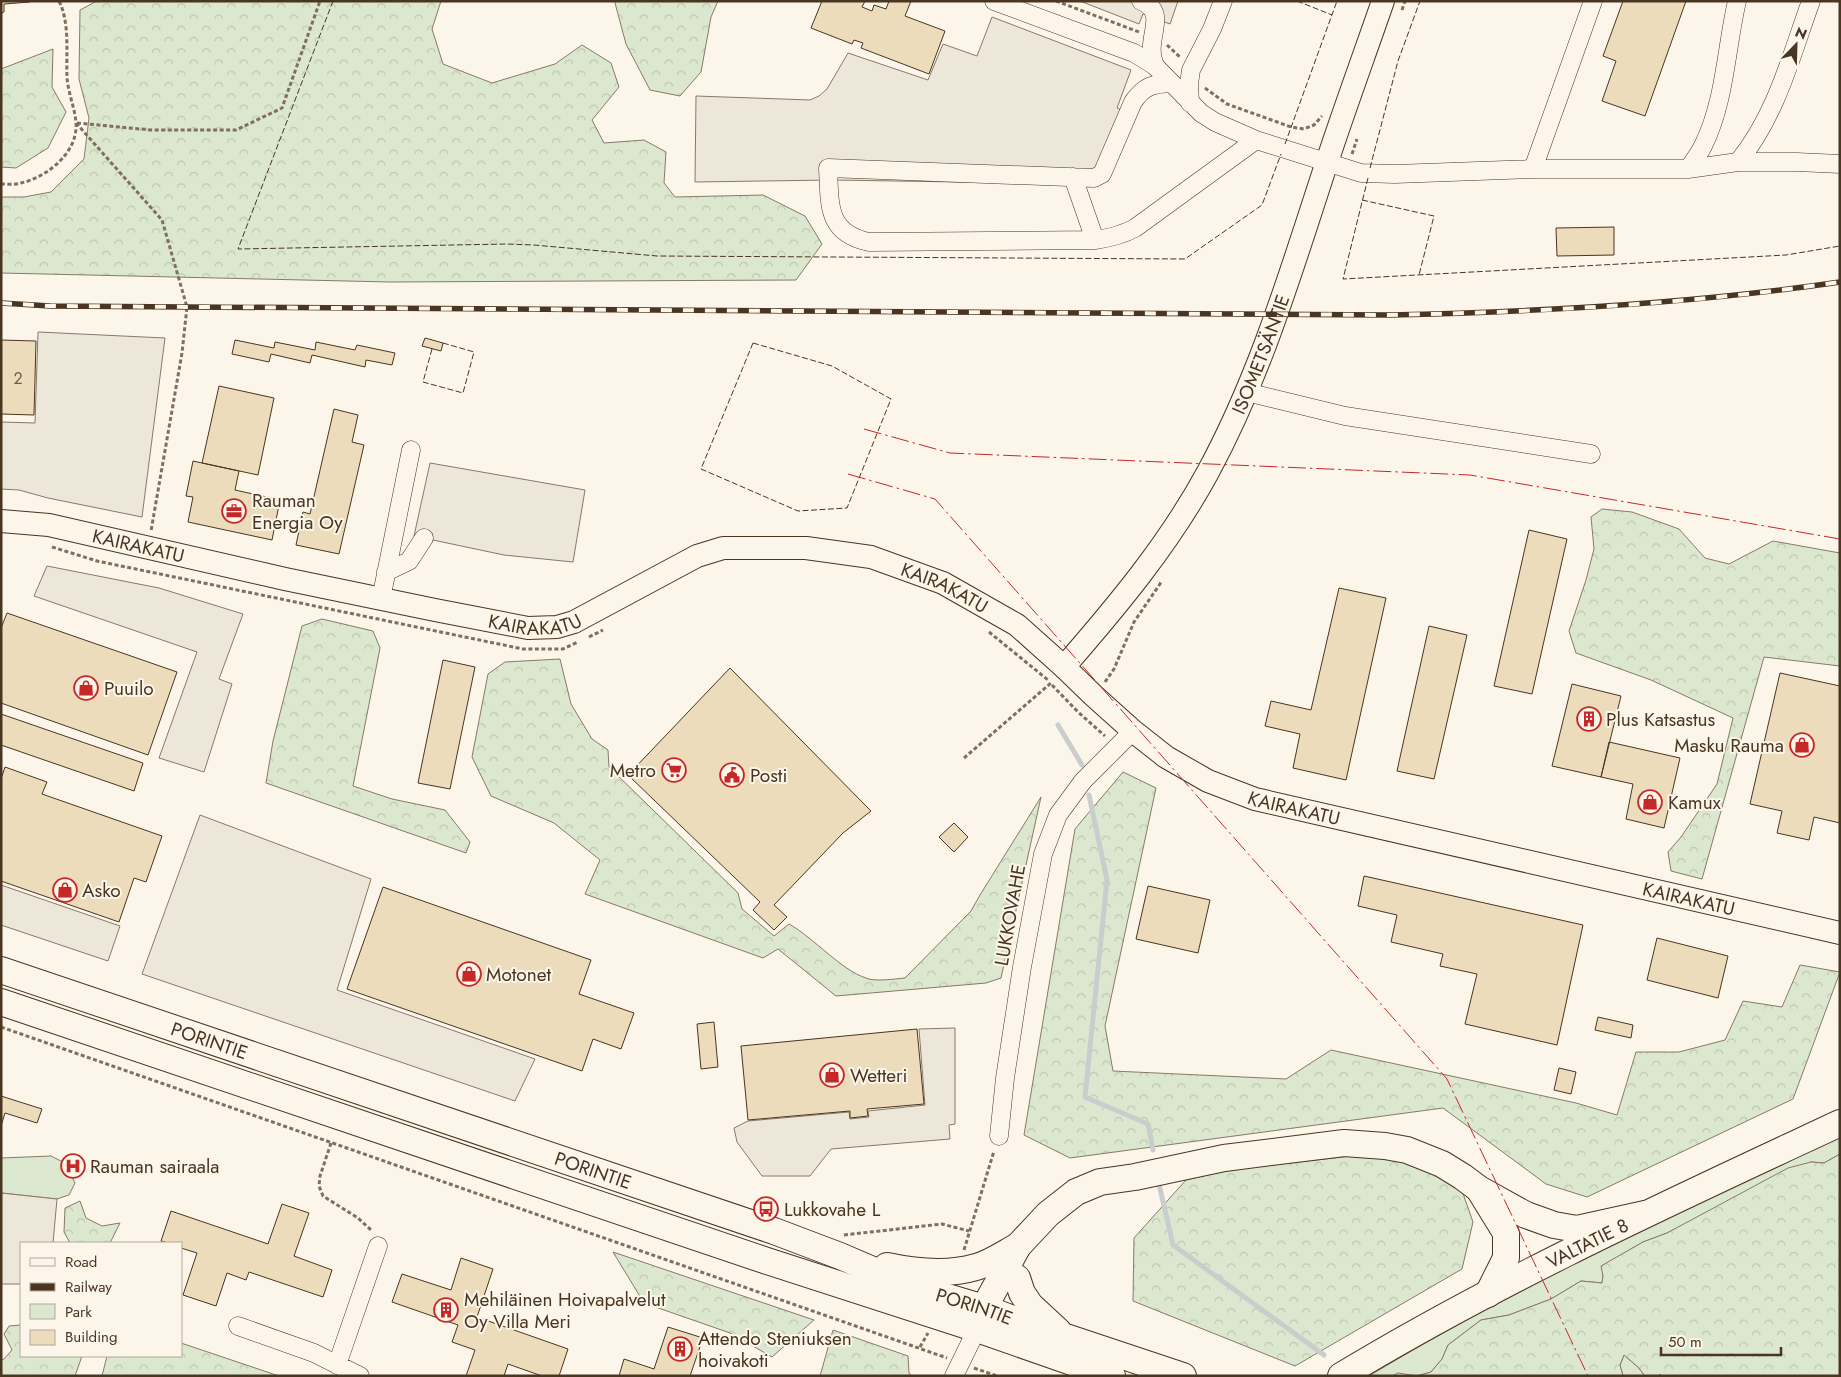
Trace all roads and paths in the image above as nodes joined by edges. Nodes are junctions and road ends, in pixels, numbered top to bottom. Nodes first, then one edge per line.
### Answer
1 (60, 1) edge
2 (320, 1) edge
3 (994, 1) edge
4 (1141, 1) edge
5 (1223, 1) edge
6 (1383, 1) edge
7 (1593, 1) edge
8 (1737, 1) edge
9 (1812, 1) edge
10 (1156, 66) junction
11 (1171, 83) junction
12 (1190, 103) junction
13 (76, 123) junction
14 (1256, 140) junction
15 (1738, 162) junction
16 (1326, 163) junction
17 (1840, 164) edge
18 (1533, 169) junction
19 (1688, 169) junction
20 (1073, 177) junction
21 (1, 184) edge
22 (1095, 240) junction
23 (1246, 392) junction
24 (411, 450) dead end
25 (1591, 454) dead end
26 (1, 521) edge
27 (424, 538) dead end
28 (50, 546) dead end
29 (148, 546) junction
30 (386, 572) junction
31 (381, 599) junction
32 (604, 629) dead end
33 (988, 632) dead end
34 (1058, 675) junction
35 (1133, 731) junction
36 (1117, 747) junction
37 (964, 758) dead end
38 (1840, 933) edge
39 (1, 970) edge
40 (1, 1002) edge
41 (1, 1027) edge
42 (1840, 1123) edge
43 (999, 1136) joint
44 (332, 1143) junction
45 (1135, 1177) junction
46 (1479, 1189) junction
47 (1645, 1214) junction
48 (969, 1231) junction
49 (838, 1244) junction
50 (378, 1246) joint
51 (1018, 1246) junction
52 (959, 1270) junction
53 (1017, 1278) junction
54 (1488, 1294) junction
55 (986, 1316) junction
56 (938, 1317) junction
57 (238, 1326) dead end
58 (1066, 1338) junction
59 (920, 1347) junction
60 (337, 1365) junction
61 (957, 1369) edge
62 (360, 1376) edge
63 (997, 1376) edge
64 (1112, 1376) edge
65 (1183, 1376) edge
66 (1340, 1376) edge

1 - 13 path
2 - 13 path
3 - 10 street
4 - 10 street
5 - 12 street
6 - 16 main road, ISOMETSÄNTIE
7 - 18 street
8 - 19 street
9 - 15 street
10 - 11 street
11 - 12 street
11 - 20 street
12 - 14 street
13 - 21 path
13 - 29 path
14 - 16 street
14 - 22 street
15 - 17 street
15 - 19 street
16 - 18 street
16 - 23 main road, ISOMETSÄNTIE
18 - 19 street
20 - 22 street
20 - 22 street
23 - 25 street
23 - 34 main road, ISOMETSÄNTIE
24 - 30 street
26 - 29 main road, KAIRAKATU
27 - 30 street
28 - 32 path
29 - 31 main road, KAIRAKATU
30 - 31 street
31 - 34 main road, KAIRAKATU
33 - 34 path
34 - 35 main road, KAIRAKATU
34 - 36 path
34 - 37 path
35 - 36 street, LUKKOVAHE
35 - 38 main road, KAIRAKATU
36 - 43 street, LUKKOVAHE
39 - 49 highway, PORINTIE
40 - 56 highway, PORINTIE
41 - 44 path
42 - 47 highway, VALTATIE 8
43 - 48 path
44 - 50 path
44 - 59 path
45 - 46 highway
45 - 51 highway
45 - 53 highway
46 - 47 highway
46 - 54 highway
47 - 54 highway, VALTATIE 8
48 - 49 path
48 - 52 path
49 - 52 highway
49 - 55 highway, PORINTIE
50 - 60 street
51 - 52 highway
51 - 55 highway
53 - 55 highway
53 - 58 highway
54 - 66 highway, VALTATIE 8
55 - 56 highway, PORINTIE
55 - 58 highway, PORINTIE
55 - 61 street
55 - 64 highway, PORINTIE
56 - 59 path
57 - 60 street
58 - 65 highway, PORINTIE
59 - 61 path
60 - 62 street
61 - 63 path

